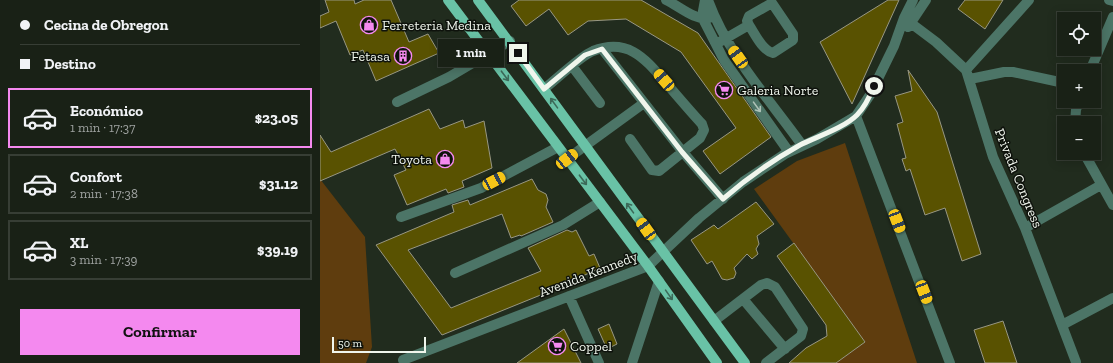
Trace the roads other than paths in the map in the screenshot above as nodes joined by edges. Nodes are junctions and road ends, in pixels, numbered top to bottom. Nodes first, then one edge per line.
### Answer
1 (448, 0) edge
2 (478, 0) edge
3 (666, 0) edge
4 (707, 0) edge
5 (913, 0) edge
6 (926, 0) edge
7 (1029, 0) edge
8 (1109, 0) edge
9 (1113, 1) edge
10 (1113, 17) edge
11 (715, 18) junction
12 (704, 19) junction
13 (908, 20) junction
14 (748, 25) junction
15 (726, 39) junction
16 (510, 41) junction
17 (716, 44) junction
18 (602, 49) junction
19 (489, 54) junction
20 (1093, 64) edge
21 (572, 66) junction
22 (968, 74) junction
23 (1057, 81) edge
24 (544, 89) junction
25 (397, 102) dead end
26 (600, 103) dead end
27 (644, 103) junction
28 (856, 116) junction
29 (630, 139) dead end
30 (802, 144) junction
31 (585, 145) junction
32 (558, 147) junction
33 (682, 152) junction
34 (789, 152) junction
35 (567, 159) junction
36 (1088, 160) edge
37 (1101, 185) junction
38 (723, 199) junction
39 (600, 202) junction
40 (1113, 205) edge
41 (401, 217) dead end
42 (1025, 228) junction
43 (663, 253) junction
44 (648, 266) junction
45 (455, 273) dead end
46 (659, 281) junction
47 (570, 296) junction
48 (1113, 298) edge
49 (743, 299) junction
50 (714, 321) junction
51 (1062, 325) junction
52 (784, 349) junction
53 (403, 360) dead end
54 (1076, 362) dead end
55 (598, 363) edge
56 (632, 363) edge
57 (717, 363) edge
58 (745, 363) edge
59 (766, 363) edge
60 (950, 363) edge

1 - 19 main road
2 - 16 main road
3 - 12 street
4 - 11 street
4 - 12 street
5 - 13 street, Avenida Kennedy
6 - 13 street, Avenida Kennedy
7 - 22 street
8 - 9 street
10 - 20 street
11 - 12 street
11 - 15 street
12 - 17 street
13 - 22 street
13 - 28 street, Avenida Kennedy
14 - 14 street
14 - 15 street
15 - 17 street
15 - 30 street
16 - 19 street
16 - 24 main road
17 -> 34 street
18 - 21 street
18 - 27 street
18 - 33 street
19 - 25 street
19 -> 32 main road
21 - 24 street
21 - 26 street
22 - 23 street
22 - 42 street, Privada Congress
31 -> 24 main road
27 - 31 street
27 - 33 street
28 - 30 street, Avenida Kennedy
28 - 60 street
29 - 33 street
30 - 34 street, Avenida Kennedy
31 - 35 street
43 -> 31 main road
32 - 35 main road
32 - 41 street
33 - 38 street
34 - 38 street, Avenida Kennedy
35 -> 39 main road
36 - 37 street
37 - 40 street
37 - 42 street
38 - 43 street, Avenida Kennedy
39 - 44 main road
39 - 45 street
42 - 51 street, Privada Congress
43 - 44 street, Avenida Kennedy
43 - 50 main road
44 - 46 main road
44 - 47 street, Avenida Kennedy
46 - 56 street
46 -> 57 main road
47 - 53 street, Avenida Kennedy
47 - 55 street
48 - 51 street
49 - 50 street
49 - 52 street
49 - 52 street
50 - 58 main road
51 - 54 street, Privada Congress
52 - 59 street

